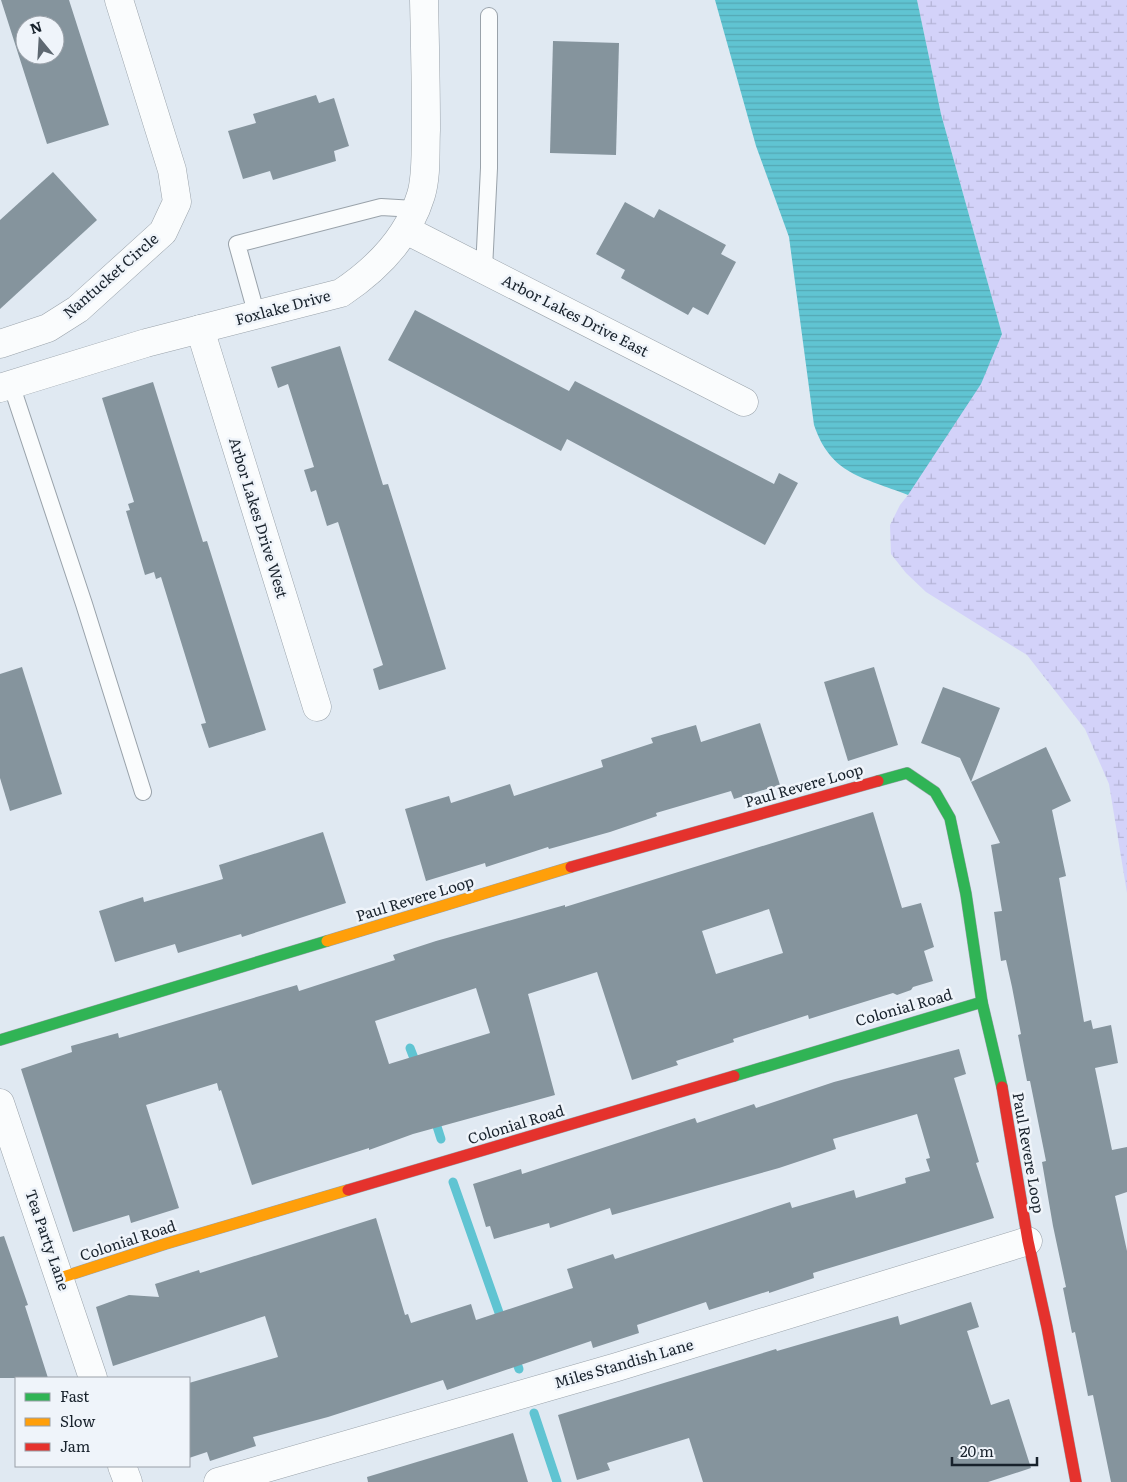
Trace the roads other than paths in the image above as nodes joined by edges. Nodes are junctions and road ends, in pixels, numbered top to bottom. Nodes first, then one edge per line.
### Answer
1 (119, 0) edge
2 (424, 0) edge
3 (489, 16) dead end
4 (410, 220) junction
5 (484, 270) junction
6 (257, 316) junction
7 (200, 330) junction
8 (0, 344) edge
9 (5, 386) edge
10 (744, 402) dead end
11 (317, 707) dead end
12 (143, 792) dead end
13 (982, 1002) junction
14 (0, 1040) edge
15 (0, 1103) edge
16 (1028, 1241) junction
17 (60, 1278) junction
18 (93, 1377) edge
19 (122, 1467) edge
20 (128, 1482) edge
21 (218, 1482) edge
22 (1076, 1482) edge

1 - 8 street, Nantucket Circle
2 - 4 street, Foxlake Drive
3 - 5 lane
4 - 5 street, Arbor Lakes Drive East
4 - 6 street, Foxlake Drive
4 - 6 lane
5 - 10 street, Arbor Lakes Drive East
6 - 7 street, Foxlake Drive
7 - 9 street, Foxlake Drive
7 - 11 street, Arbor Lakes Drive West
9 - 12 lane
13 - 14 street, Paul Revere Loop
13 - 16 street, Paul Revere Loop
13 - 17 street, Colonial Road
15 - 17 street, Tea Party Lane
16 - 21 street, Miles Standish Lane
16 - 22 street, Paul Revere Loop
17 - 18 street, Tea Party Lane
19 - 20 street

